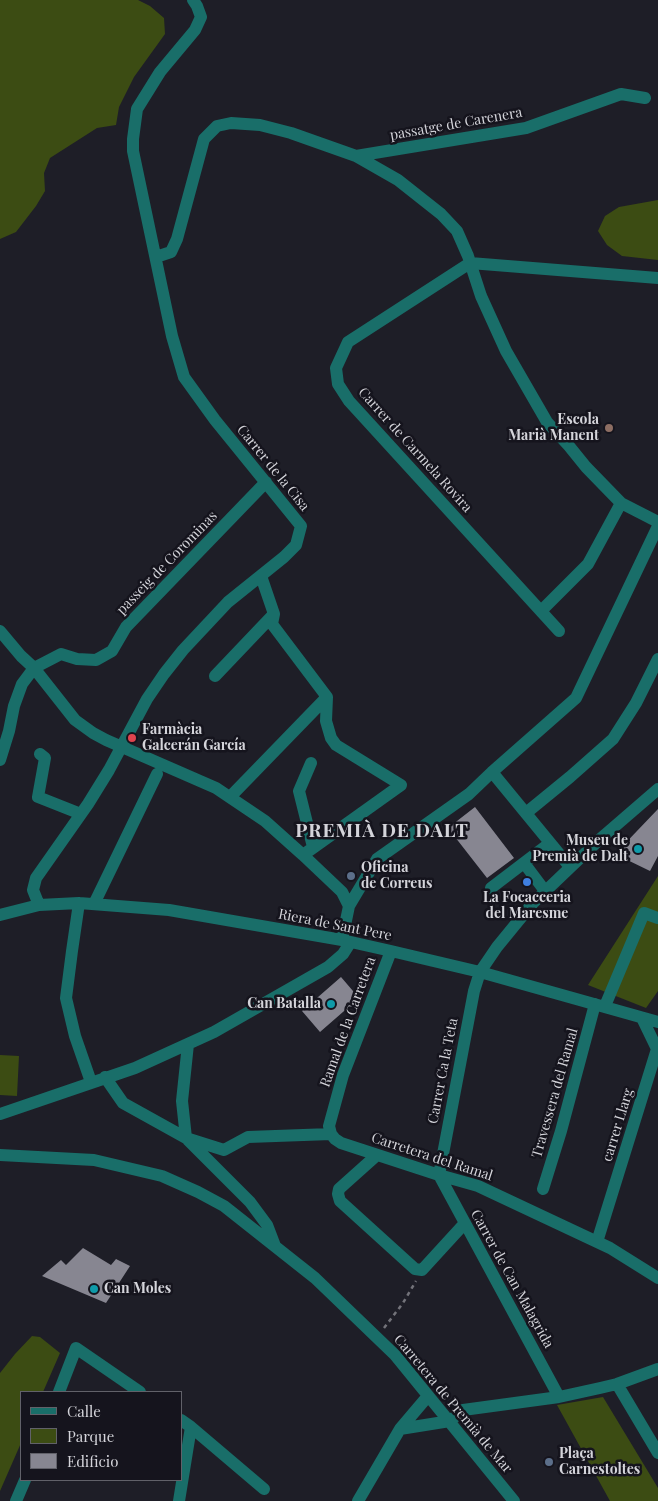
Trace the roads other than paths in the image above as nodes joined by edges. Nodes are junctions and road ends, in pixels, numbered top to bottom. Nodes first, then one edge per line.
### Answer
1 (193, 0) edge
2 (645, 98) dead end
3 (356, 156) junction
4 (156, 257) junction
5 (470, 263) junction
6 (658, 278) edge
7 (266, 482) junction
8 (621, 503) junction
9 (658, 522) edge
10 (658, 526) edge
11 (261, 576) junction
12 (541, 611) junction
13 (274, 614) junction
14 (0, 631) edge
15 (559, 631) dead end
16 (658, 659) edge
17 (34, 668) junction
18 (215, 676) dead end
19 (327, 697) junction
20 (121, 747) junction
21 (40, 754) dead end
22 (0, 760) edge
23 (310, 763) dead end
24 (492, 772) junction
25 (157, 774) dead end
26 (658, 789) edge
27 (230, 797) junction
28 (526, 813) junction
29 (81, 814) junction
30 (550, 844) junction
31 (308, 851) junction
32 (524, 863) junction
33 (570, 868) junction
34 (491, 888) dead end
35 (545, 891) junction
36 (79, 903) junction
37 (94, 904) junction
38 (39, 905) junction
39 (349, 906) junction
40 (0, 915) edge
41 (658, 918) edge
42 (346, 942) junction
43 (391, 951) junction
44 (480, 972) junction
45 (600, 1005) junction
46 (642, 1018) junction
47 (658, 1022) edge
48 (188, 1044) junction
49 (105, 1077) junction
50 (91, 1082) junction
51 (0, 1114) edge
52 (331, 1134) junction
53 (186, 1138) junction
54 (377, 1154) junction
55 (0, 1155) edge
56 (439, 1175) junction
57 (543, 1189) dead end
58 (464, 1223) junction
59 (597, 1242) junction
60 (276, 1247) junction
61 (658, 1278) edge
62 (658, 1369) edge
63 (617, 1384) junction
64 (59, 1391) edge
65 (139, 1391) edge
66 (427, 1394) junction
67 (559, 1396) junction
68 (450, 1421) junction
69 (186, 1424) edge
70 (400, 1430) junction
71 (658, 1452) edge
72 (182, 1468) edge
73 (25, 1481) edge
74 (181, 1481) edge
75 (264, 1489) dead end
76 (16, 1501) edge
77 (179, 1501) edge
78 (358, 1501) edge
79 (514, 1501) edge

1 - 4 street, Carrer de la Cisa
2 - 3 street, passatge de Carenera
3 - 4 street
3 - 5 street
4 - 7 street, Carrer de la Cisa
5 - 6 street
5 - 8 street
5 - 12 street, Carrer de Carmela Rovira
7 - 11 street, Carrer de la Cisa
7 - 17 street, passeig de Corominas
8 - 9 street
8 - 12 street
10 - 24 street
11 - 13 street
11 - 20 street, Carrer de la Cisa
12 - 15 street, Carrer de Carmela Rovira
13 - 18 street
13 - 19 street
14 - 17 street
16 - 28 street
17 - 20 street
17 - 22 street
19 - 27 street
19 - 31 street
20 - 27 street
20 - 29 street, Carrer de la Cisa
21 - 29 street
23 - 31 street
24 - 28 street
24 - 39 street
25 - 37 street
26 - 33 street, Carrer Ca la Teta
27 - 31 street
28 - 30 street
29 - 38 street, Carrer de la Cisa
30 - 32 street
30 - 33 street
31 - 39 street
32 - 34 street
32 - 35 street
33 - 35 street, Carrer Ca la Teta
35 - 44 street, Carrer Ca la Teta
36 - 37 street, Riera de Sant Pere
36 - 38 street, Riera de Sant Pere
36 - 50 street
37 - 42 street, Riera de Sant Pere
38 - 40 street, Riera de Sant Pere
39 - 42 street
41 - 45 street, Travessera del Ramal
42 - 43 street, Riera de Sant Pere
42 - 48 street
43 - 44 street, Riera de Sant Pere
43 - 52 street, Ramal de la Carretera
44 - 45 street, Riera de Sant Pere
44 - 56 street, Carrer Ca la Teta
45 - 46 street, Riera de Sant Pere
45 - 57 street, Travessera del Ramal
46 - 47 street, Riera de Sant Pere
46 - 59 street, carrer Llarg
48 - 49 street
48 - 53 street
49 - 50 street
49 - 53 street
50 - 51 street
52 - 53 street
52 - 54 street, Carretera del Ramal
53 - 60 street
54 - 56 street, Carretera del Ramal
54 - 58 street
55 - 60 street, Carretera de Premià de Mar
56 - 58 street, Carrer de Can Malagrida
56 - 59 street, Carretera del Ramal
58 - 67 street, Carrer de Can Malagrida
59 - 61 street, Carretera del Ramal
60 - 66 street, Carretera de Premià de Mar
62 - 63 street
63 - 67 street
63 - 71 street
64 - 65 street
66 - 68 street, Carretera de Premià de Mar
66 - 70 street
67 - 68 street
68 - 70 street
68 - 79 street, Carretera de Premià de Mar
69 - 72 street
69 - 75 street
70 - 78 street
73 - 76 street
74 - 77 street

